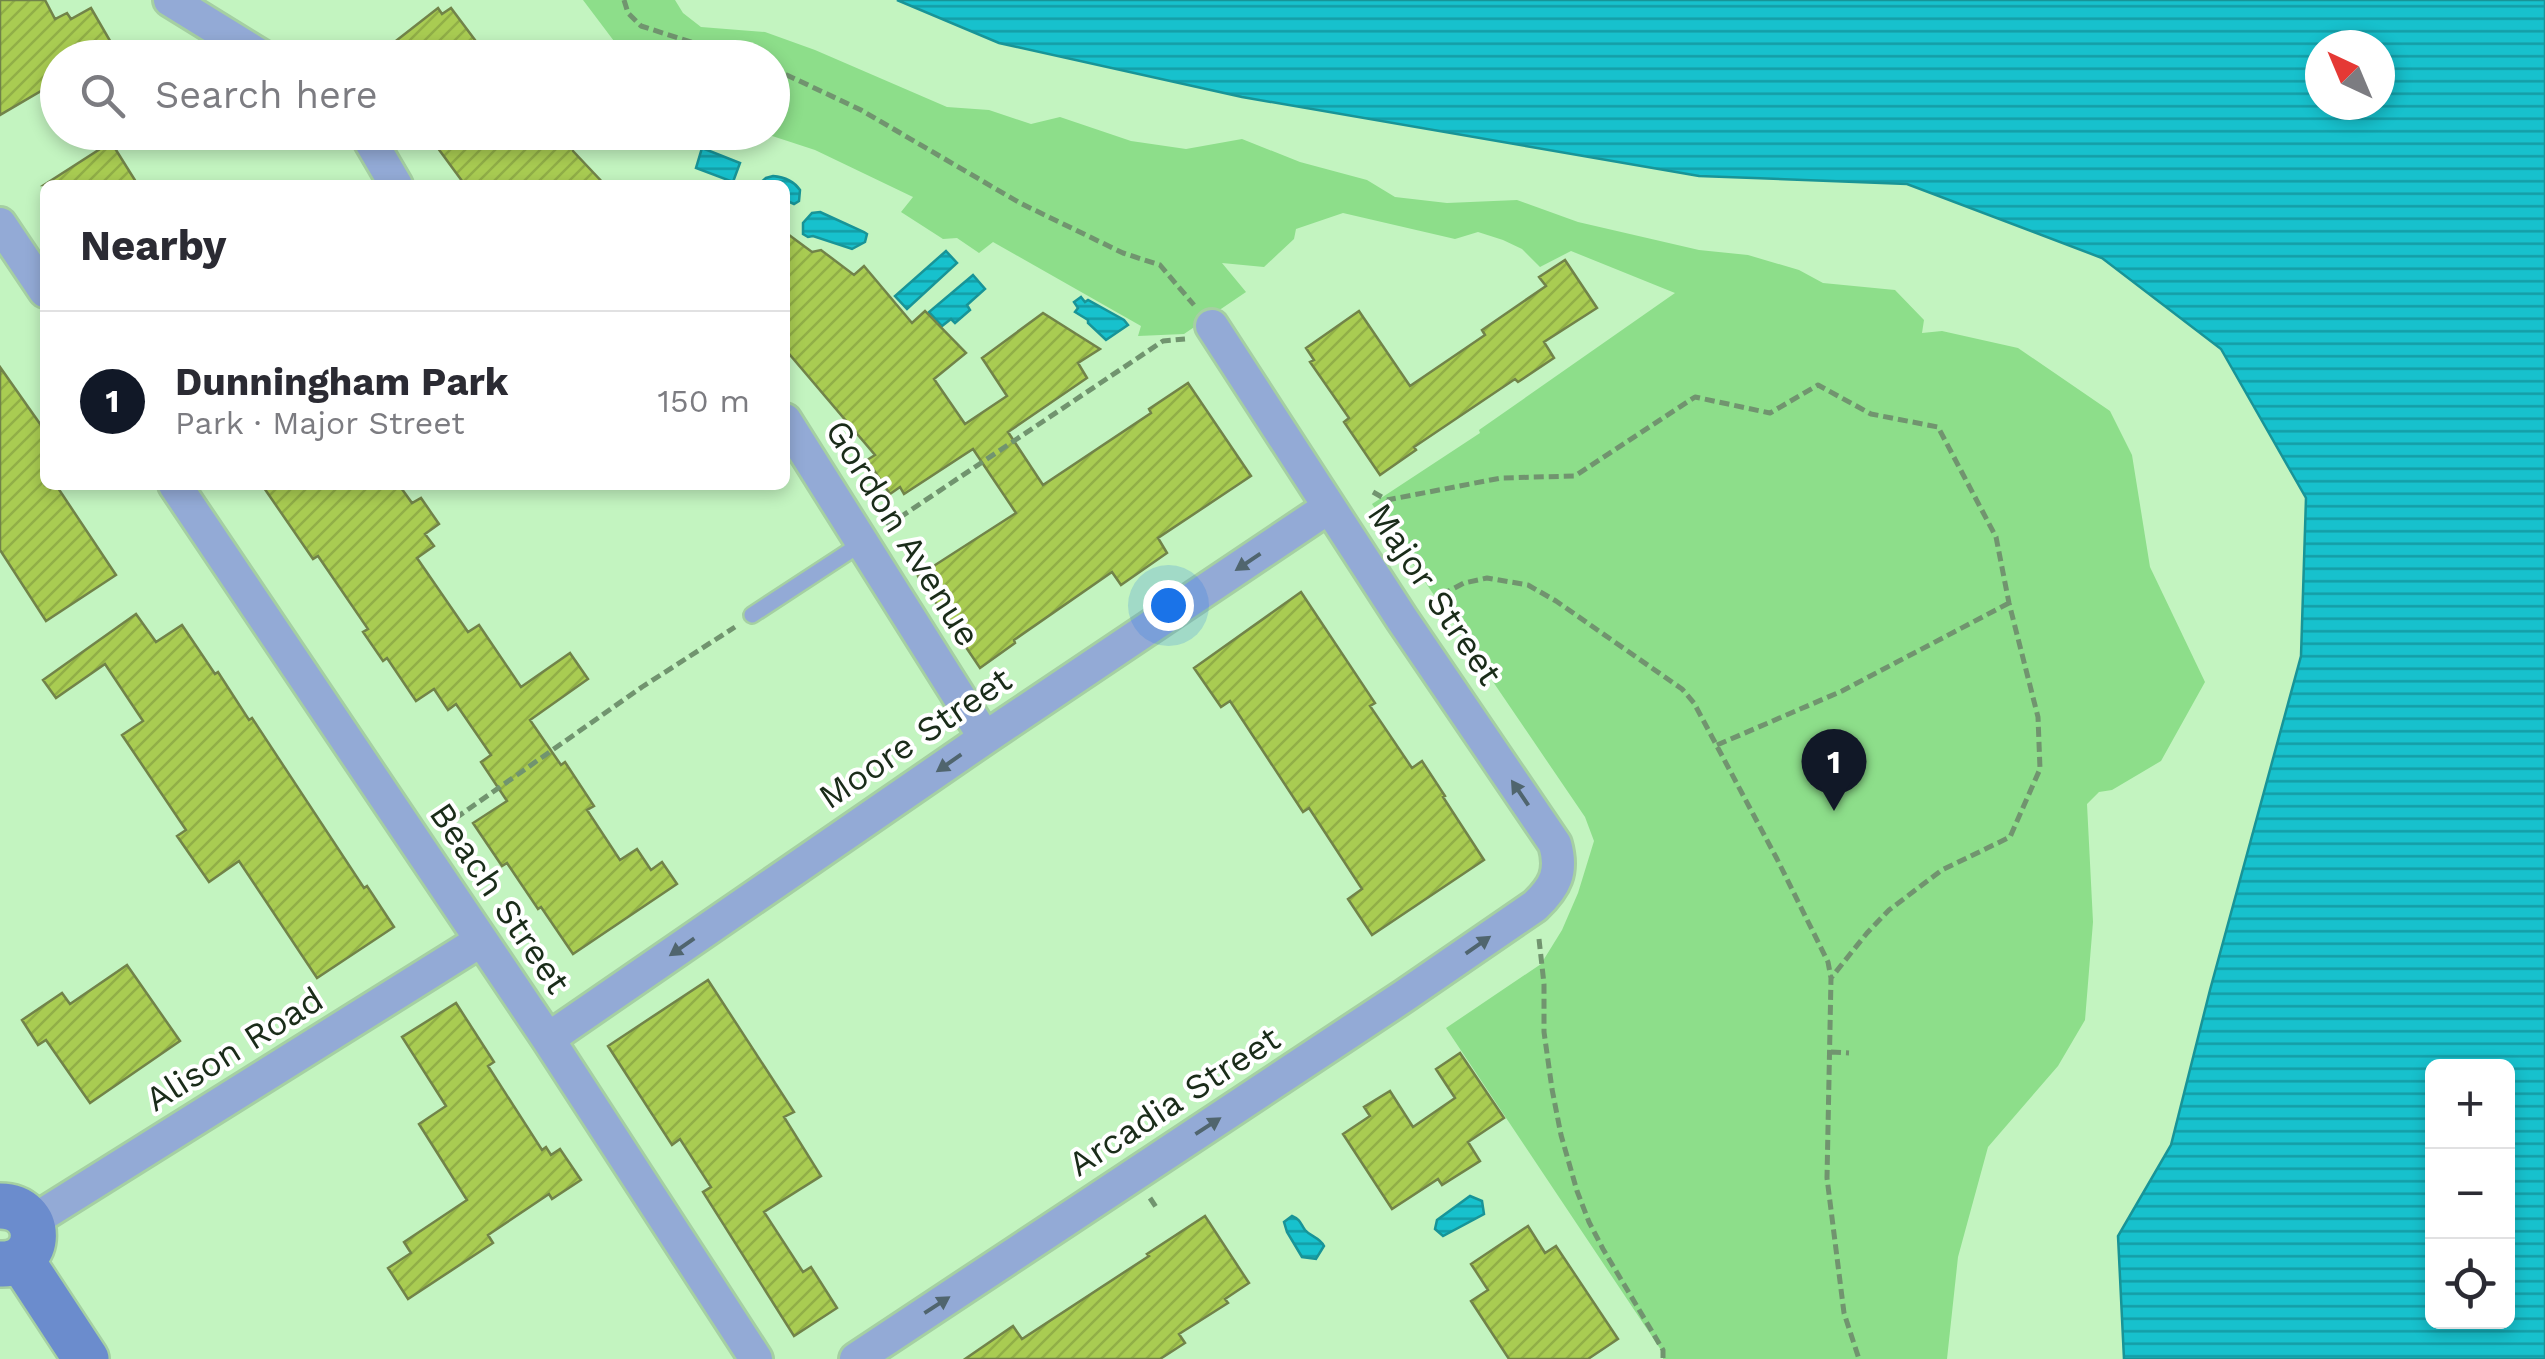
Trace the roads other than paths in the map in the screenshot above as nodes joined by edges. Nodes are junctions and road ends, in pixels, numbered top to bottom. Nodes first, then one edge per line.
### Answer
1 (170, 0) edge
2 (235, 40) edge
3 (376, 150) edge
4 (393, 180) edge
5 (0, 224) edge
6 (40, 284) edge
7 (1215, 331) road end
8 (790, 428) edge
9 (178, 490) edge
10 (1329, 507) junction
11 (862, 543) junction
12 (752, 615) road end
13 (985, 738) junction
14 (1534, 906) joint
15 (480, 941) junction
16 (548, 1039) junction
17 (13, 1238) edge
18 (86, 1359) edge
19 (756, 1359) edge
20 (856, 1359) edge

1 - 2 street
3 - 4 street
5 - 6 street
7 - 10 street, Major Street
8 - 11 street, Gordon Avenue
9 - 15 street, Beach Street
10 -> 13 street, Moore Street
14 -> 10 street, Major Street
11 - 12 lane
11 - 13 street, Gordon Avenue
13 -> 16 street, Moore Street
20 -> 14 street, Arcadia Street
15 - 16 street, Beach Street
15 - 17 street, Alison Road
16 - 19 street, Beach Street
17 - 18 main road

